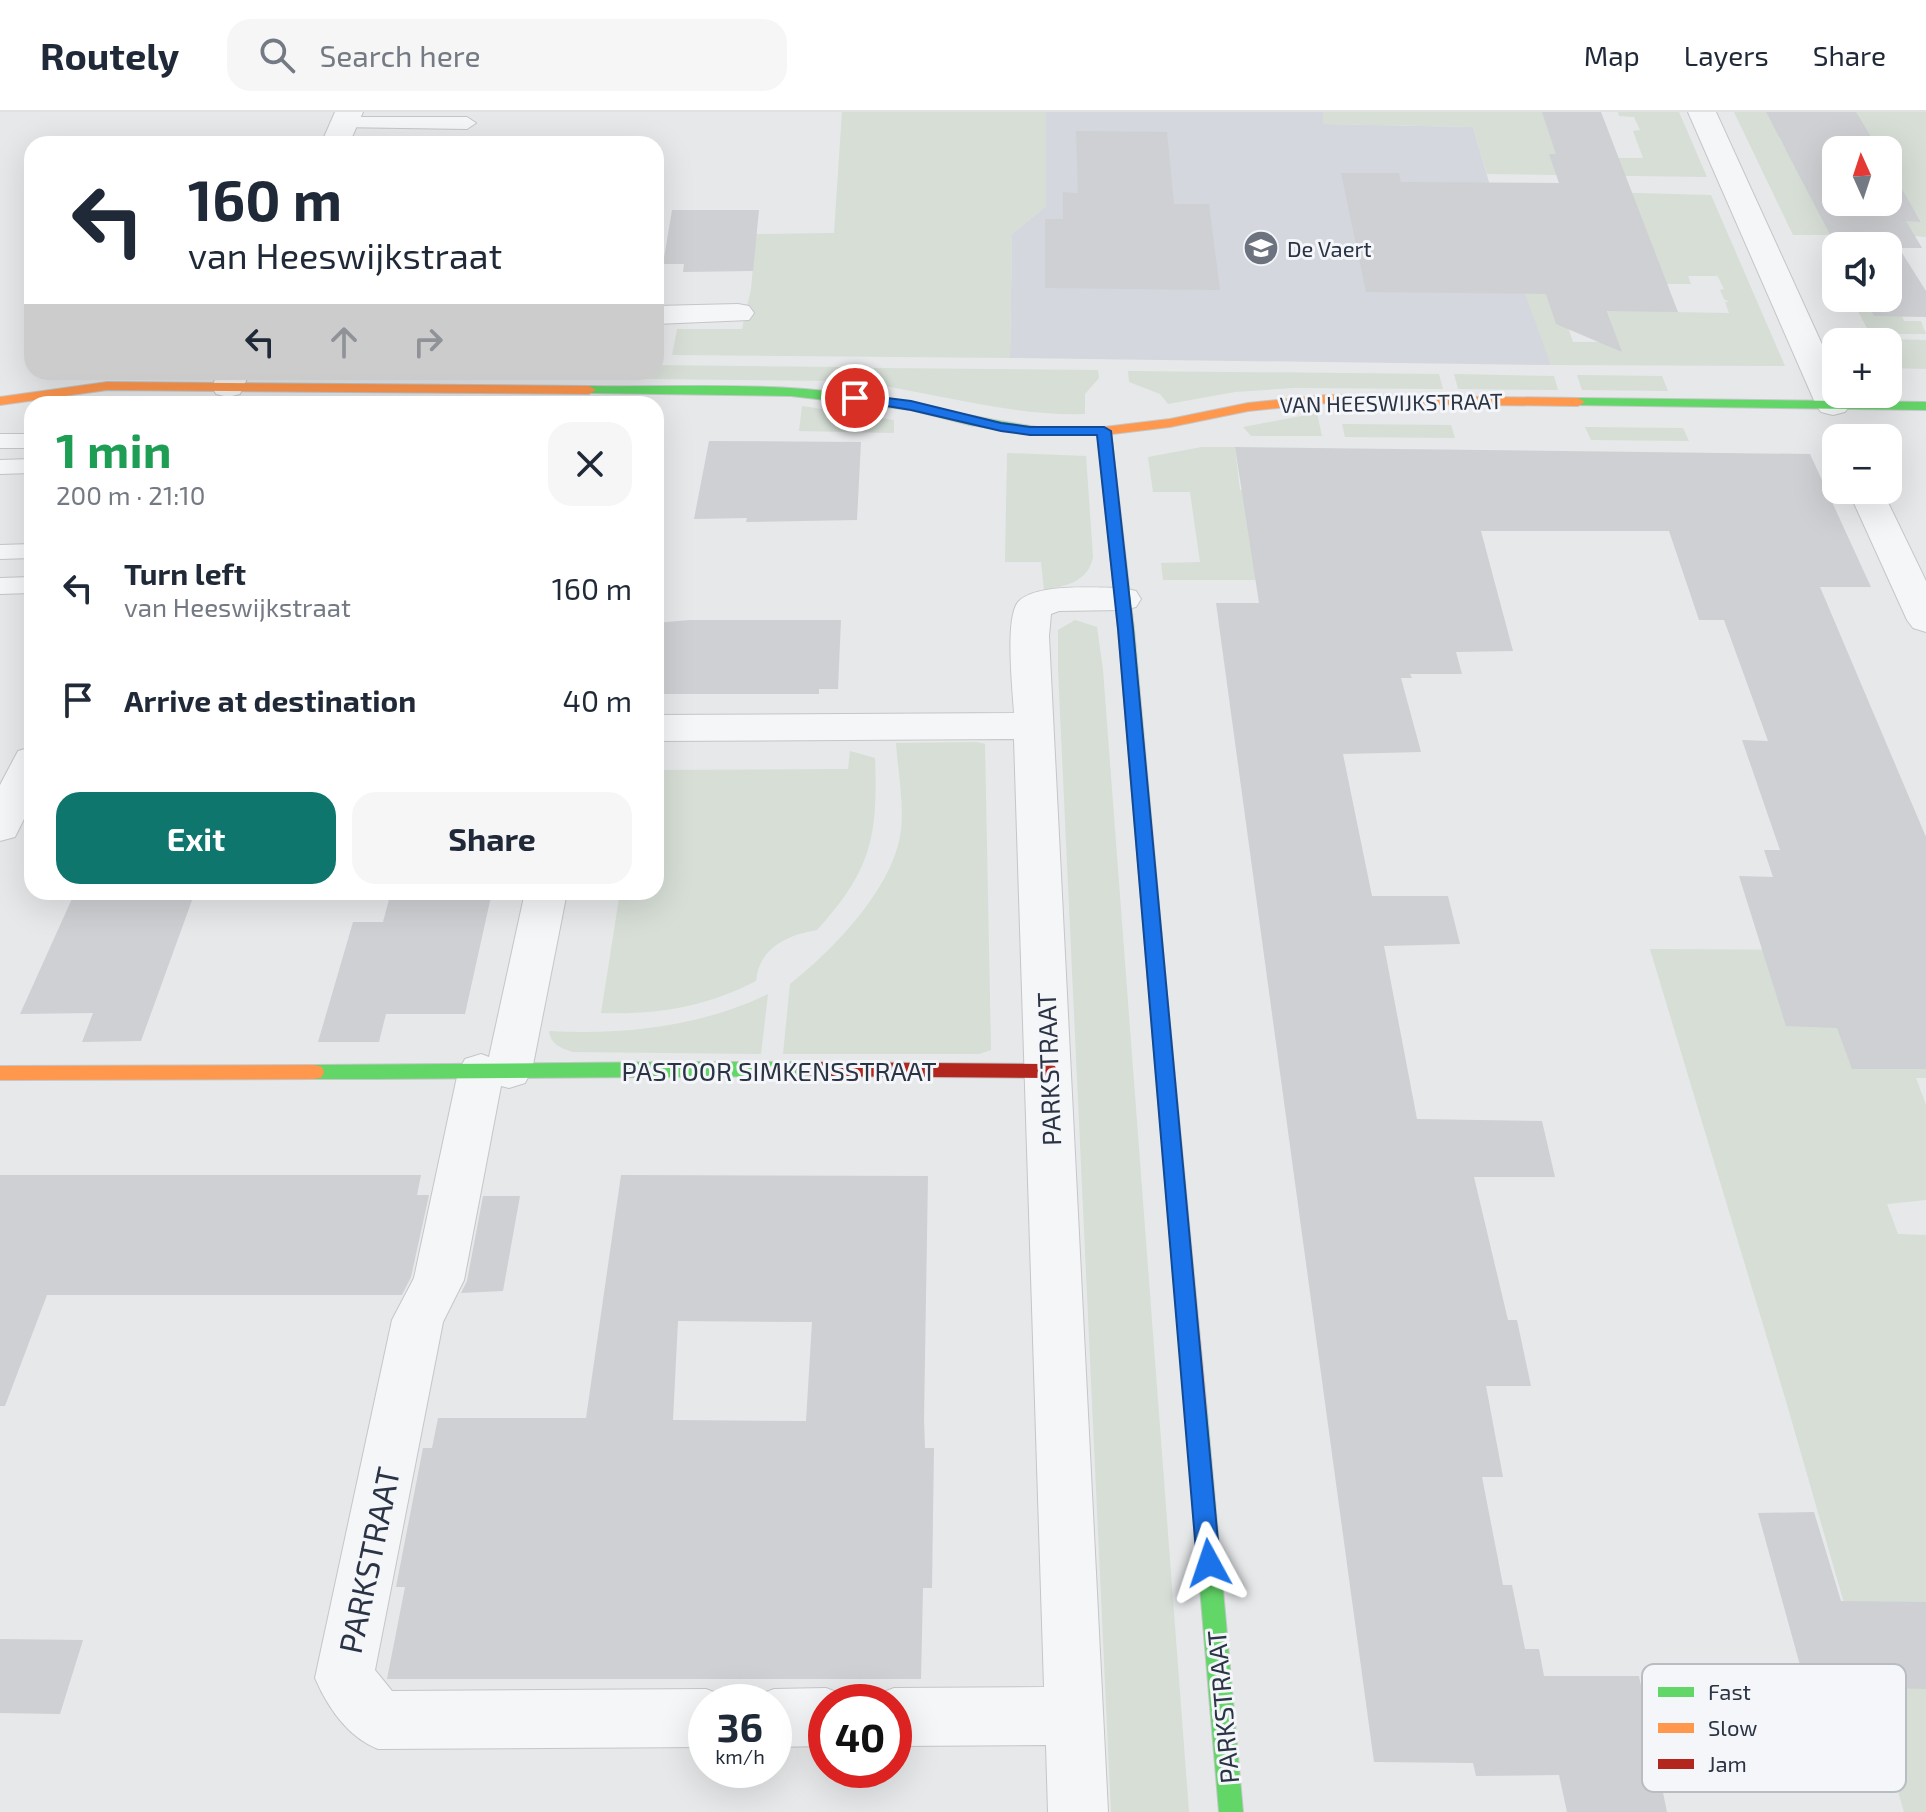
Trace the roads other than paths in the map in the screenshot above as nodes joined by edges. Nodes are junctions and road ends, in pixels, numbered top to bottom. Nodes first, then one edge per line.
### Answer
1 (1702, 112) edge
2 (467, 123) dead end
3 (343, 126) edge
4 (738, 313) dead end
5 (664, 315) edge
6 (219, 387) edge
7 (1822, 388) edge
8 (41, 396) edge
9 (24, 399) edge
10 (0, 401) edge
11 (1822, 404) edge
12 (1902, 406) edge
13 (1926, 406) edge
14 (1104, 431) junction
15 (0, 441) edge
16 (24, 441) edge
17 (24, 453) edge
18 (0, 454) edge
19 (24, 466) edge
20 (0, 467) edge
21 (1872, 504) edge
22 (24, 585) edge
23 (0, 586) edge
24 (1123, 599) junction
25 (1926, 620) edge
26 (1034, 726) junction
27 (664, 728) edge
28 (24, 778) edge
29 (0, 827) edge
30 (544, 900) edge
31 (495, 1071) junction
32 (1048, 1071) junction
33 (0, 1073) edge
34 (1074, 1716) junction
35 (912, 1717) edge
36 (688, 1718) edge
37 (1078, 1812) edge
38 (1231, 1812) edge

1 - 7 street
2 - 3 lane
4 - 5 street
6 - 8 street, VAN HEESWIJKSTRAAT
6 - 14 street, VAN HEESWIJKSTRAAT
9 - 10 street, VAN HEESWIJKSTRAAT
11 - 14 street, VAN HEESWIJKSTRAAT
12 - 13 street, VAN HEESWIJKSTRAAT
14 - 24 street, PARKSTRAAT
15 - 16 lane
17 - 18 lane
19 - 20 lane
21 - 25 street
22 - 23 lane
24 - 26 street, PARKSTRAAT
24 - 38 street, PARKSTRAAT
26 - 27 street
26 - 32 street, PARKSTRAAT
28 - 29 street
30 - 31 street
31 - 32 street, PASTOOR SIMKENSSTRAAT
31 - 33 street, PASTOOR SIMKENSSTRAAT
31 - 36 street, PARKSTRAAT
32 - 34 street, PARKSTRAAT
34 - 35 street
34 - 37 street, PARKSTRAAT

